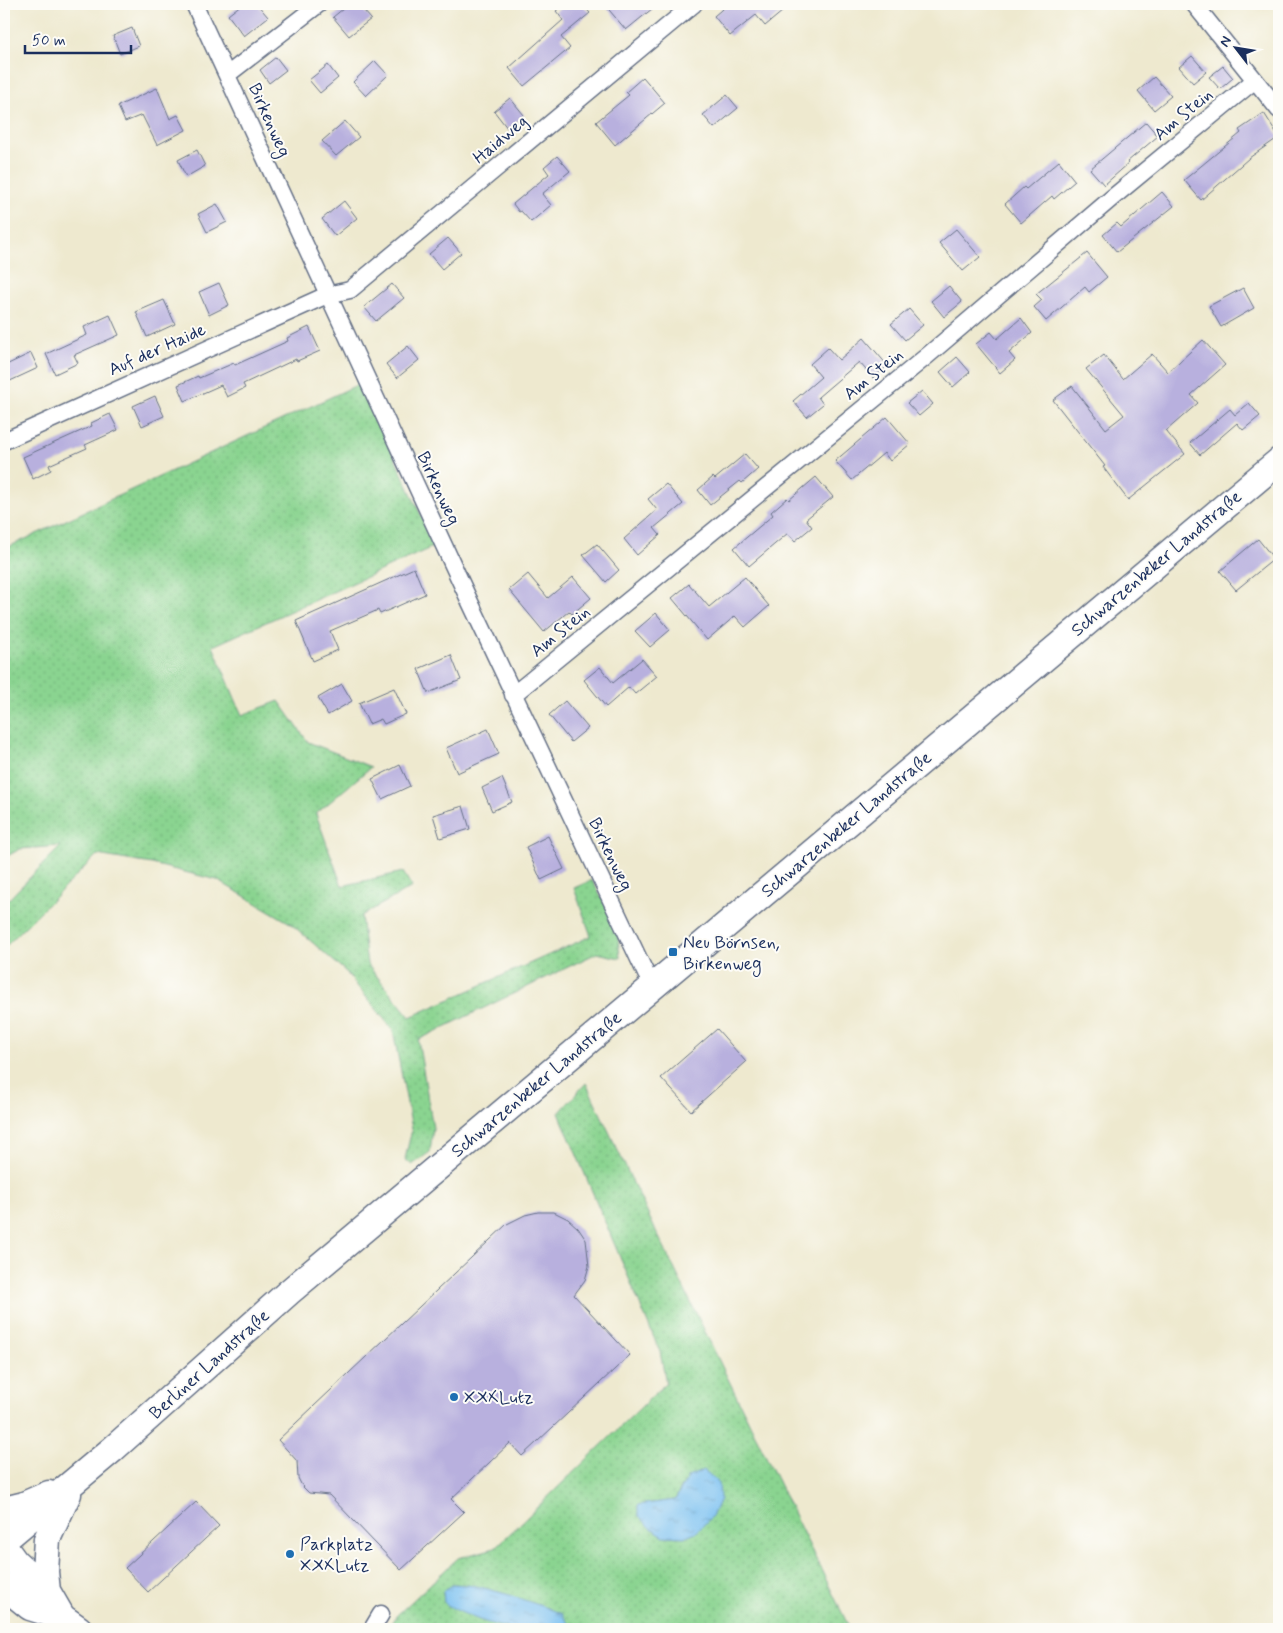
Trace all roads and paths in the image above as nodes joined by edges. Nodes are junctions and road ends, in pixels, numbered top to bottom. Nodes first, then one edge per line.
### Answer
1 (194, 4) edge
2 (319, 4) edge
3 (694, 4) edge
4 (1194, 4) edge
5 (227, 75) junction
6 (1255, 80) junction
7 (1274, 91) edge
8 (1279, 110) edge
9 (327, 295) junction
10 (4, 441) edge
11 (1279, 461) edge
12 (513, 695) junction
13 (654, 985) junction
14 (414, 1187) joint
15 (74, 1482) junction
16 (4, 1510) edge
17 (4, 1540) edge
18 (4, 1547) edge
19 (4, 1586) edge
20 (39, 1599) junction
21 (4, 1601) edge
22 (381, 1614) dead end
23 (71, 1623) edge
24 (372, 1629) edge

1 - 5 street, Birkenweg
2 - 5 street
3 - 9 street, Haidweg
4 - 6 street
5 - 9 street, Birkenweg
6 - 7 street
6 - 12 street, Am Stein
7 - 8 street
9 - 10 street, Auf der Haide
9 - 12 street, Birkenweg
11 - 13 main road, Schwarzenbeker Landstraße
12 - 13 street, Birkenweg
13 - 14 main road, Schwarzenbeker Landstraße
14 - 15 main road, Berliner Landstraße
15 - 16 main road
15 - 17 main road, Berliner Landstraße
15 - 20 main road
18 - 20 main road
19 - 20 main road
20 - 21 main road
20 - 23 main road
22 - 24 street

